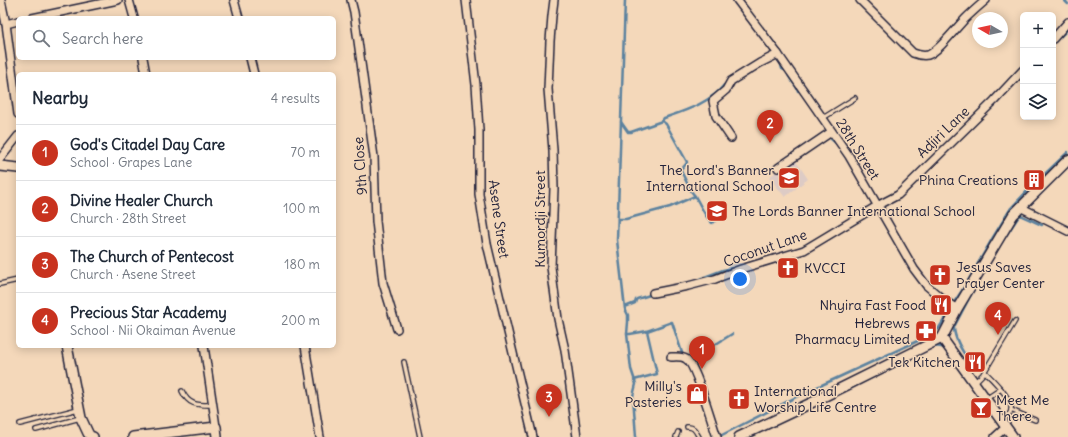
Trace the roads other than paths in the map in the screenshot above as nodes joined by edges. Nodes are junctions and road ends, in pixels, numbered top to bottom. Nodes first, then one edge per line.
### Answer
1 (1, 0) edge
2 (118, 0) edge
3 (129, 0) edge
4 (234, 0) edge
5 (351, 0) edge
6 (466, 0) edge
7 (554, 0) edge
8 (737, 0) edge
9 (860, 0) edge
10 (986, 0) edge
11 (100, 2) edge
12 (40, 16) edge
13 (133, 16) edge
14 (238, 16) edge
15 (16, 22) edge
16 (1068, 22) edge
17 (6, 24) junction
18 (1056, 35) edge
19 (778, 54) junction
20 (143, 60) edge
21 (250, 60) edge
22 (146, 72) edge
23 (254, 72) edge
24 (1020, 73) edge
25 (855, 98) dead end
26 (16, 99) edge
27 (823, 118) junction
28 (831, 132) junction
29 (731, 138) dead end
30 (16, 139) edge
31 (0, 159) edge
32 (1068, 160) edge
33 (0, 166) edge
34 (14, 168) edge
35 (778, 168) dead end
36 (877, 206) junction
37 (1020, 208) junction
38 (1068, 231) edge
39 (16, 280) edge
40 (0, 284) edge
41 (653, 293) dead end
42 (957, 309) junction
43 (1015, 321) dead end
44 (397, 330) dead end
45 (942, 338) junction
46 (67, 348) edge
47 (204, 348) edge
48 (305, 348) edge
49 (670, 357) dead end
50 (404, 362) dead end
51 (985, 372) junction
52 (974, 383) junction
53 (1001, 389) junction
54 (182, 391) dead end
55 (986, 400) junction
56 (213, 405) junction
57 (1011, 410) junction
58 (80, 414) junction
59 (1035, 420) dead end
60 (20, 424) dead end
61 (1004, 424) junction
62 (216, 427) junction
63 (687, 427) dead end
64 (36, 430) dead end
65 (678, 432) dead end
66 (91, 437) edge
67 (133, 437) edge
68 (217, 437) edge
69 (320, 437) edge
70 (420, 437) edge
71 (533, 437) edge
72 (577, 437) edge
73 (676, 437) edge
74 (699, 437) edge
75 (717, 437) edge
76 (739, 437) edge
77 (995, 437) edge
78 (1013, 437) edge

1 - 17 street
2 - 11 street
3 - 13 street
4 - 14 street
5 - 44 street, 9th Close
6 - 71 street, Asene Street
7 - 72 street, Kumordji Street
8 - 19 street, 28th Street
9 - 10 street
11 - 12 street
15 - 17 street
16 - 18 street
17 - 26 street
19 - 27 street, 28th Street
19 - 29 street
20 - 22 street
21 - 23 street
24 - 36 street, Adjiri Lane
25 - 27 lane
27 - 28 street, 28th Street
28 - 35 street
28 - 36 street, 28th Street
30 - 31 street
32 - 37 street
33 - 34 street
36 - 41 street, Coconut Lane
36 - 42 street, 28th Street
37 - 38 street
37 - 42 street
39 - 40 lane
42 - 45 street
43 - 51 lane
45 - 52 street
45 - 76 street
46 - 58 street
47 - 56 street
48 - 69 street
49 - 75 street
50 - 70 lane
51 - 52 lane
51 - 53 lane
52 - 55 street
53 - 55 lane
53 - 57 lane
54 - 56 lane
55 - 61 street
56 - 62 street
57 - 59 lane
57 - 61 lane
58 - 60 lane
58 - 64 lane
58 - 66 street
61 - 77 street
61 - 78 street
62 - 67 street
62 - 68 street
63 - 74 lane
65 - 73 lane

